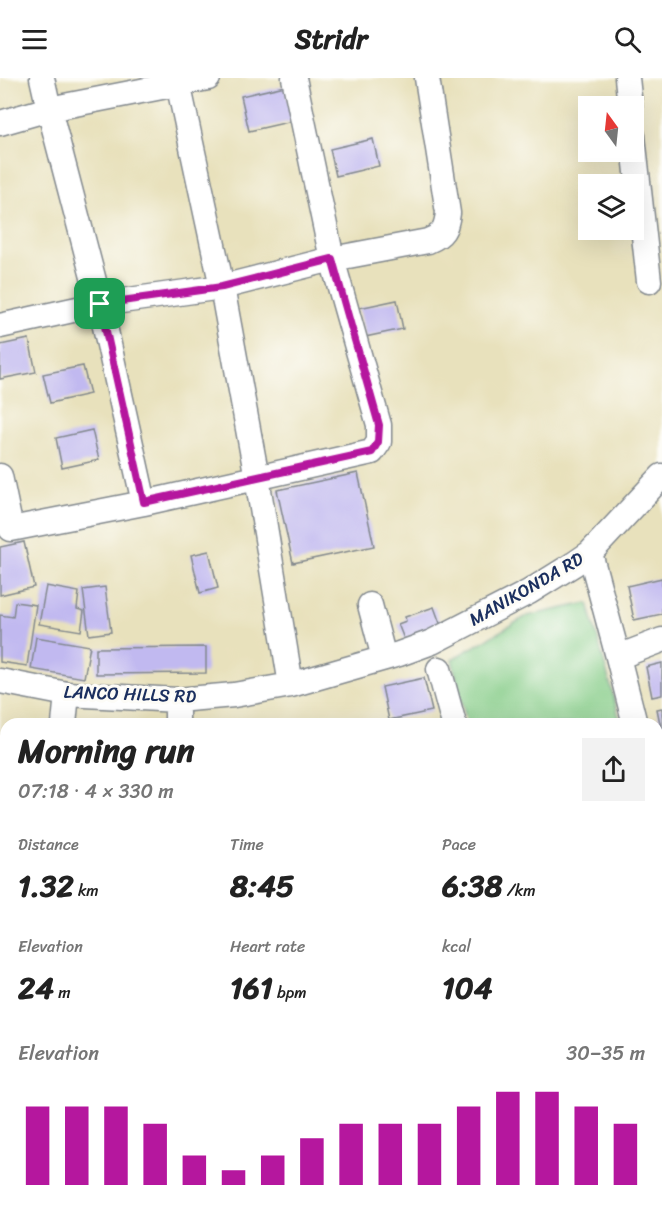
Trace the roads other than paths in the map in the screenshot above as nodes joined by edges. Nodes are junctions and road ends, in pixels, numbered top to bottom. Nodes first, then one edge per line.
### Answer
1 (42, 78) edge
2 (208, 78) edge
3 (294, 78) edge
4 (427, 78) edge
5 (627, 78) edge
6 (177, 81) edge
7 (629, 96) edge
8 (49, 109) junction
9 (0, 123) edge
10 (636, 162) edge
11 (332, 259) junction
12 (649, 281) dead end
13 (222, 287) junction
14 (100, 304) junction
15 (0, 326) edge
16 (0, 476) edge
17 (662, 476) edge
18 (257, 478) junction
19 (144, 502) junction
20 (582, 559) junction
21 (370, 605) dead end
22 (662, 640) edge
23 (392, 656) junction
24 (618, 657) junction
25 (439, 669) dead end
26 (0, 681) edge
27 (291, 685) junction
28 (67, 694) junction
29 (177, 700) junction
30 (65, 718) edge
31 (177, 718) edge
32 (452, 718) edge
33 (633, 718) edge

1 - 8 street
2 - 6 street
3 - 11 street
4 - 11 street
5 - 7 street
6 - 8 street
6 - 13 street
8 - 9 street
8 - 14 street
10 - 12 street
11 - 13 street
11 - 18 street
13 - 14 street
13 - 18 street
14 - 15 street
14 - 19 street
16 - 19 street
17 - 20 street, MANIKONDA RD
18 - 19 street
18 - 27 street
20 - 23 street, MANIKONDA RD
20 - 24 street
21 - 23 street
22 - 24 street
23 - 27 street, LANCO HILLS RD
24 - 33 street
25 - 32 street
26 - 28 street, LANCO HILLS RD
27 - 29 street, LANCO HILLS RD
28 - 29 street, LANCO HILLS RD
28 - 30 street
29 - 31 street

